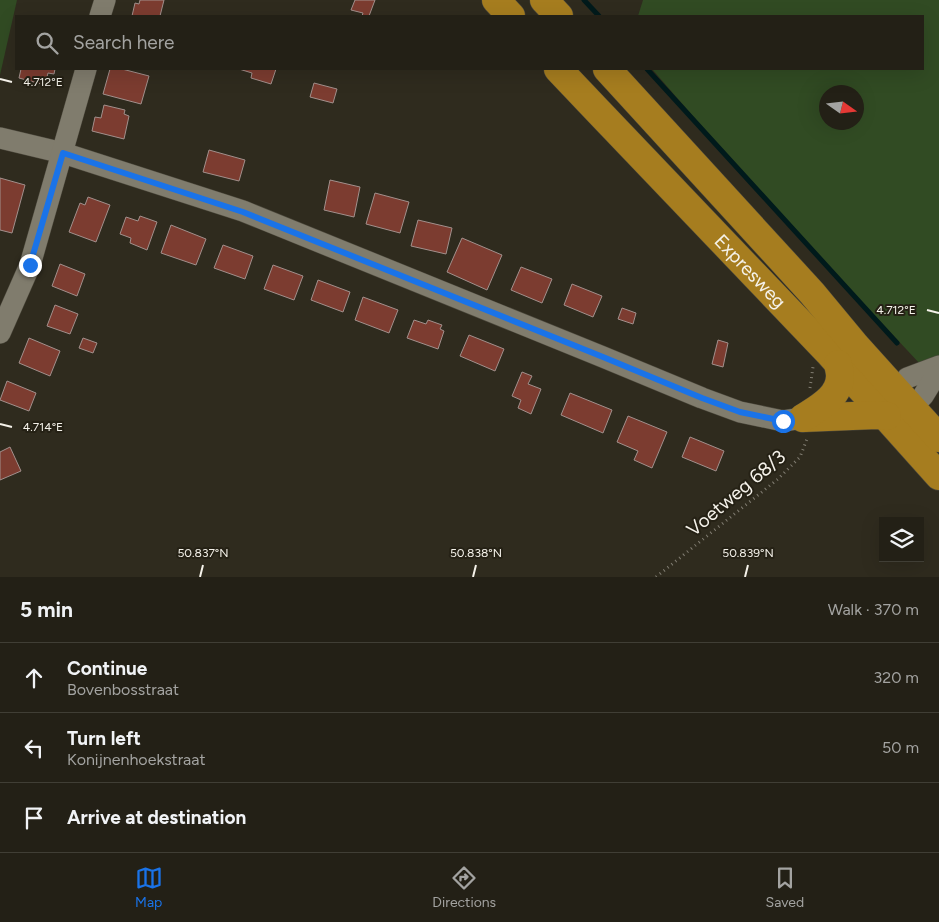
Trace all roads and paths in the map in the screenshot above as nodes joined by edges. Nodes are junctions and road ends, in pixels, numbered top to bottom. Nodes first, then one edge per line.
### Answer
1 (104, 0) edge
2 (496, 0) edge
3 (544, 0) edge
4 (100, 15) edge
5 (509, 15) edge
6 (558, 15) edge
7 (86, 70) edge
8 (559, 70) edge
9 (608, 70) edge
10 (0, 138) edge
11 (63, 153) junction
12 (0, 333) edge
13 (838, 364) junction
14 (939, 366) edge
15 (919, 397) edge
16 (887, 416) junction
17 (803, 418) junction
18 (939, 476) edge
19 (656, 577) edge

1 - 4 street
2 - 5 highway
3 - 6 highway
7 - 11 street
8 - 13 highway, Expresweg
9 - 15 highway, Expresweg
10 - 11 street
11 - 12 street
11 - 17 street
13 - 16 highway, Expresweg
13 - 17 highway
14 - 15 street
16 - 17 highway
16 - 18 highway, Expresweg
17 - 19 path, Voetweg 68/3

